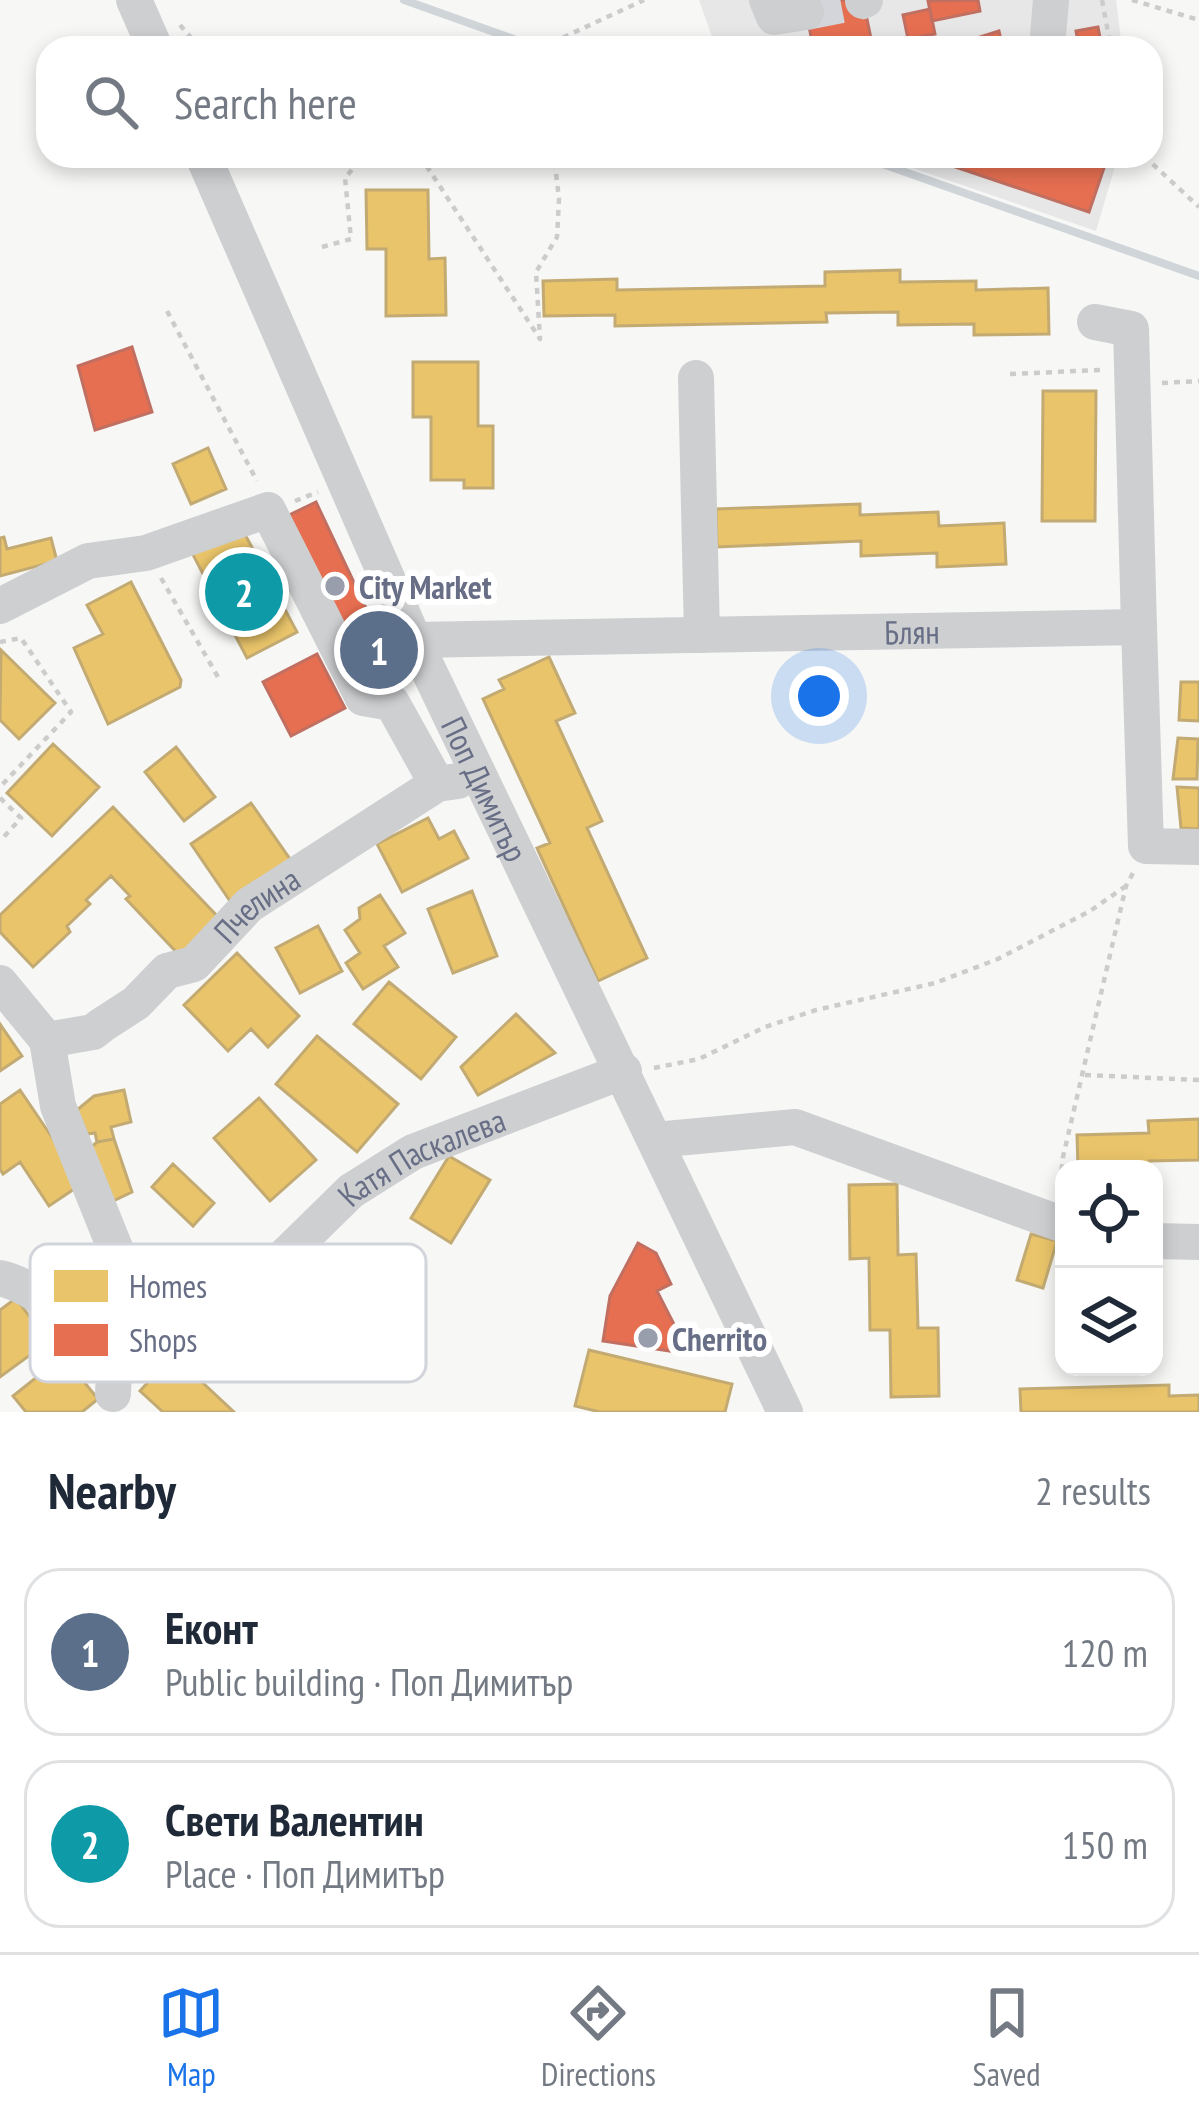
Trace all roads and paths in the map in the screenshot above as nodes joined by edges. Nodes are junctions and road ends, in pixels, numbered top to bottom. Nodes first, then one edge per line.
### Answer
1 (134, 0) edge
2 (644, 0) edge
3 (1051, 0) edge
4 (1102, 0) edge
5 (1132, 0) edge
6 (1199, 20) edge
7 (150, 36) edge
8 (566, 36) edge
9 (1048, 36) edge
10 (1110, 36) edge
11 (208, 168) edge
12 (354, 168) edge
13 (428, 168) edge
14 (555, 168) edge
15 (1157, 168) edge
16 (1199, 207) edge
17 (322, 247) dead end
18 (167, 311) dead end
19 (1095, 322) dead end
20 (1132, 369) junction
21 (1010, 374) dead end
22 (696, 378) dead end
23 (346, 483) junction
24 (268, 510) junction
25 (146, 553) junction
26 (0, 606) edge
27 (1139, 627) junction
28 (702, 635) junction
29 (414, 640) junction
30 (0, 642) edge
31 (218, 677) dead end
32 (479, 778) junction
33 (437, 784) junction
34 (0, 787) edge
35 (0, 798) edge
36 (0, 841) edge
37 (1147, 846) junction
38 (1199, 847) edge
39 (1126, 886) junction
40 (0, 983) edge
41 (47, 1040) junction
42 (624, 1071) junction
43 (1082, 1075) junction
44 (1199, 1080) edge
45 (655, 1140) junction
46 (1063, 1160) edge
47 (1055, 1221) edge
48 (1163, 1241) edge
49 (1199, 1242) edge
50 (113, 1244) edge
51 (297, 1244) edge
52 (0, 1278) edge
53 (30, 1287) edge
54 (114, 1382) edge
55 (113, 1394) dead end
56 (785, 1412) edge

1 - 7 street
2 - 8 path
3 - 9 street
4 - 10 path
5 - 6 path
11 - 23 street, Поп Димитър
12 - 17 path
13 - 14 path
15 - 16 path
18 - 24 path
19 - 20 street
20 - 21 path
20 - 27 street
22 - 28 street
23 - 24 path
23 - 29 street, Поп Димитър
24 - 25 street
24 - 33 street
25 - 26 street
25 - 31 path
27 - 28 street, Блян
27 - 37 street
28 - 29 street, Блян
29 - 32 street, Поп Димитър
30 - 34 path
32 - 33 street, Пчелина
32 - 42 street, Поп Димитър
33 - 41 street, Пчелина
35 - 36 path
37 - 38 street
37 - 39 path
39 - 42 path
39 - 43 path
40 - 41 street
41 - 50 street
42 - 45 street, Поп Димитър
42 - 51 street, Катя Паскалева
43 - 44 path
43 - 46 path
45 - 47 street
45 - 56 street, Поп Димитър
48 - 49 street
52 - 53 street
54 - 55 street

